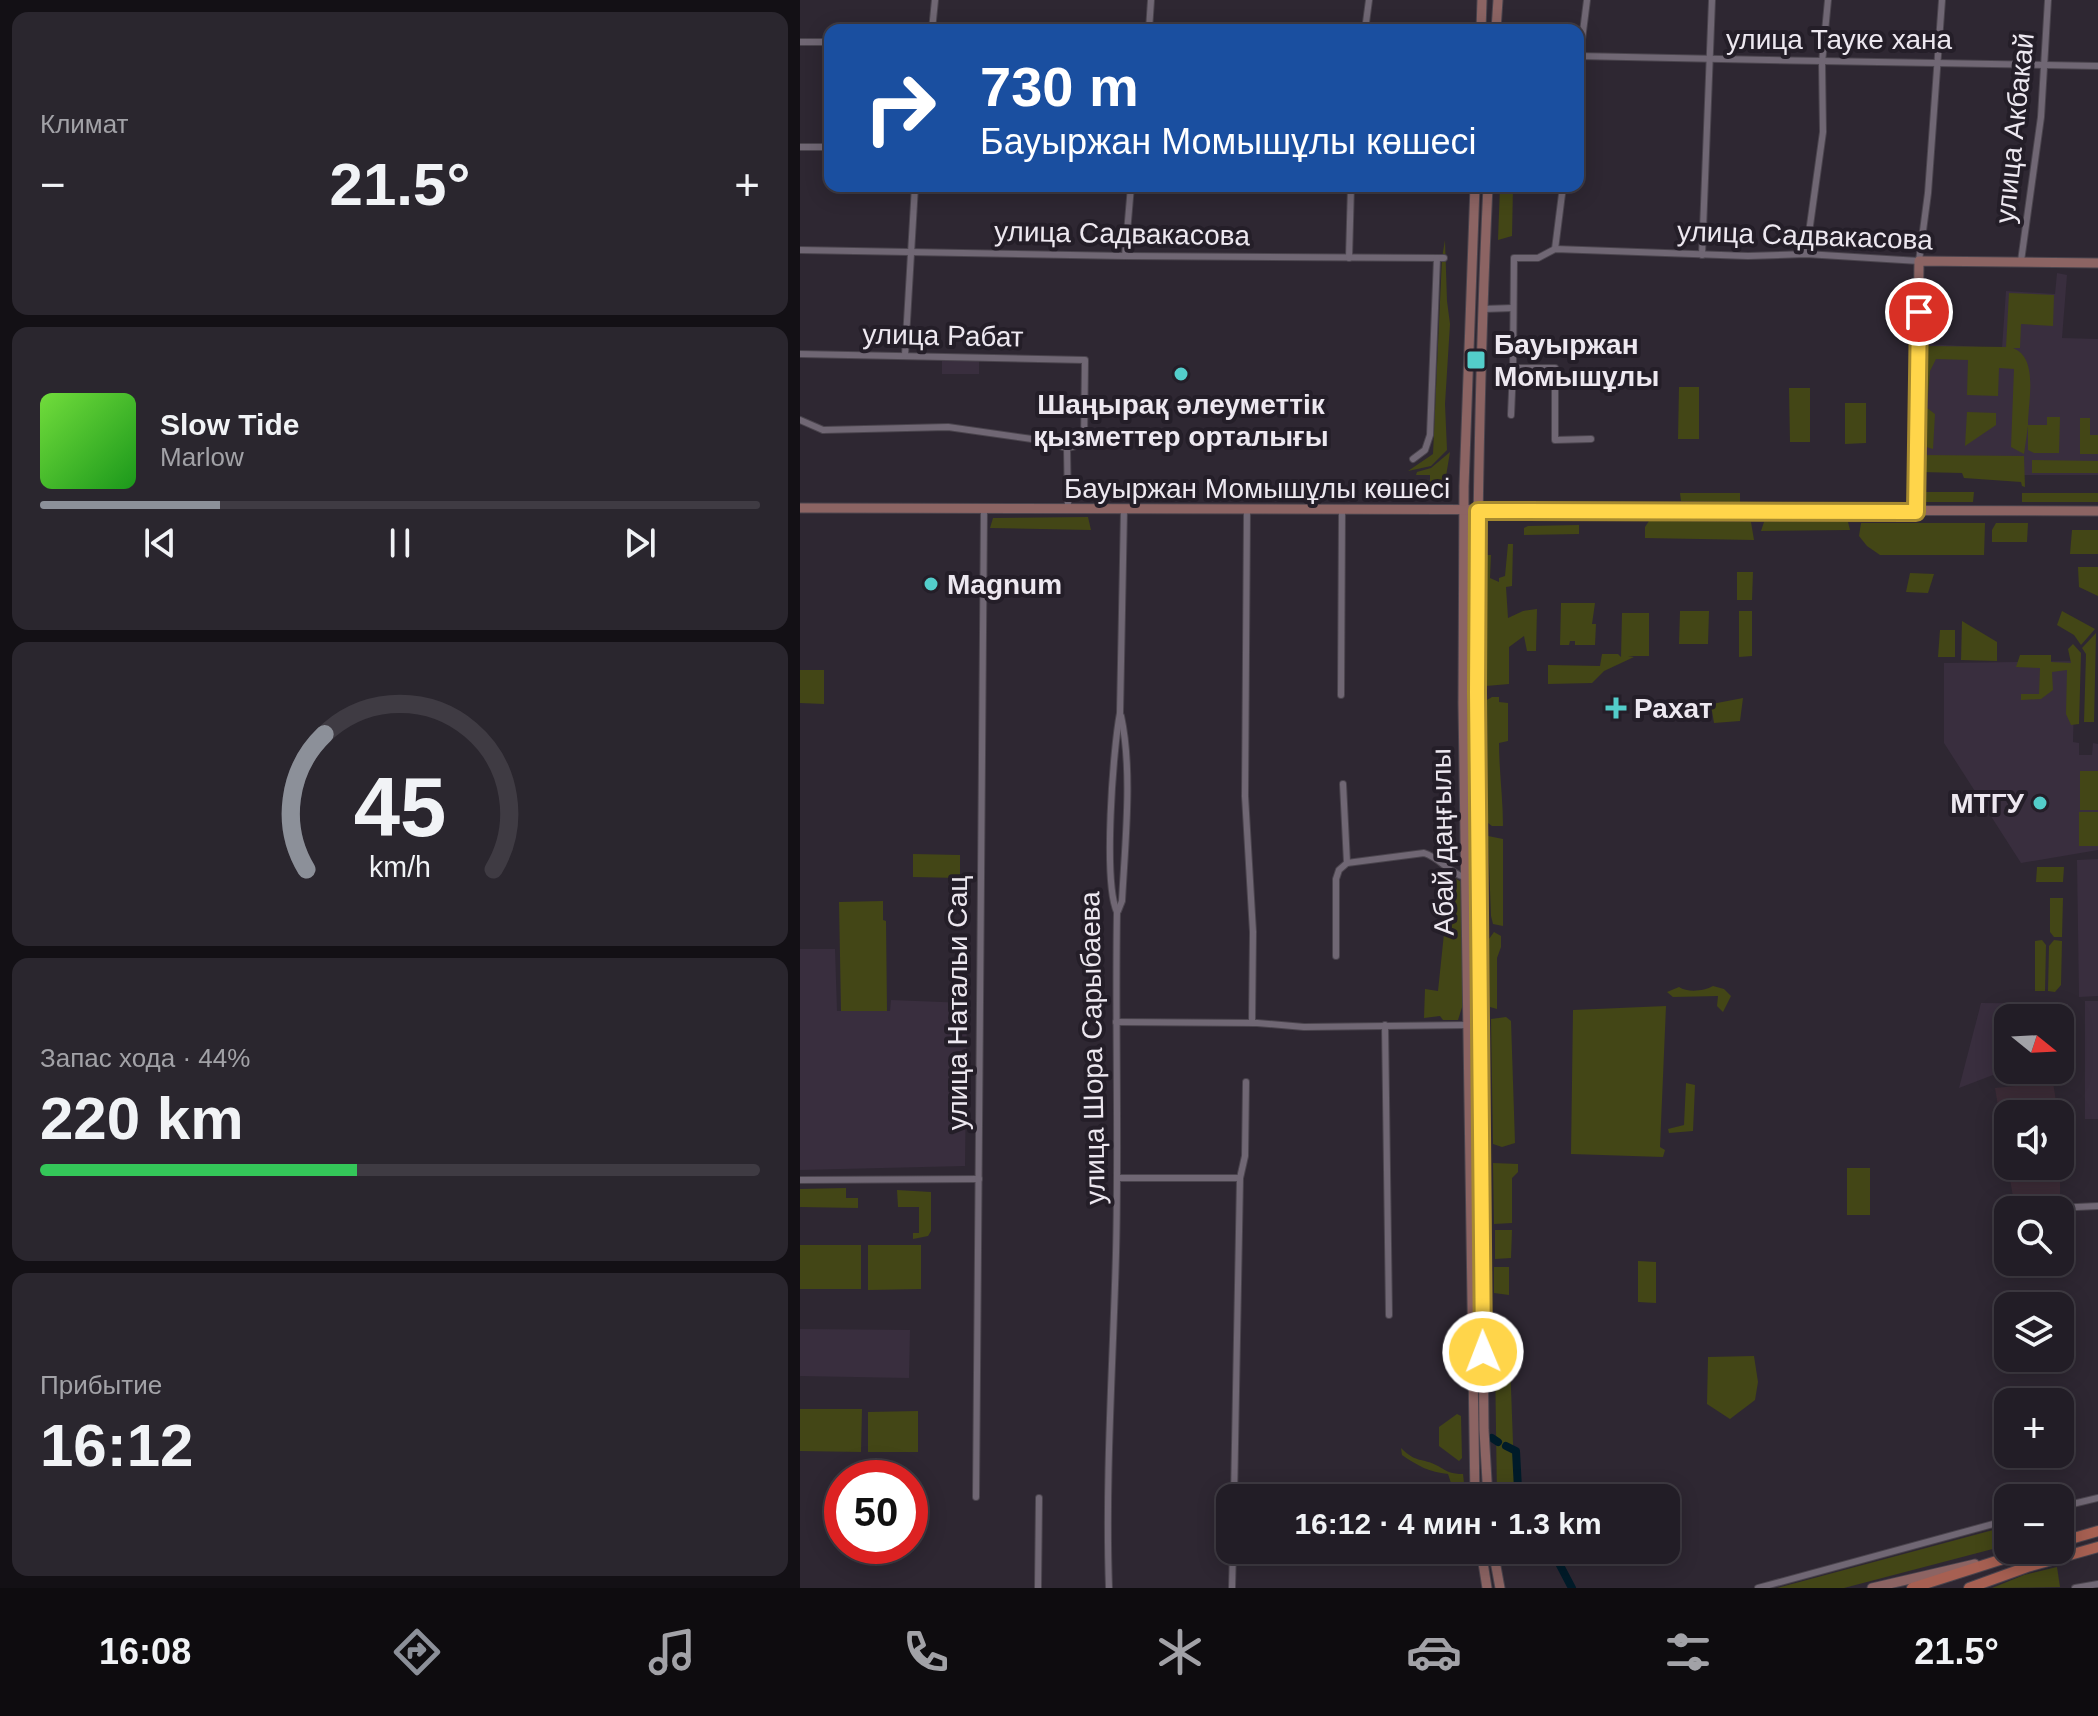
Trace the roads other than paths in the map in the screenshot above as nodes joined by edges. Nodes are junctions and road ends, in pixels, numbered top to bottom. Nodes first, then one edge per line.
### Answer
1 (935, 0) edge
2 (1151, 0) edge
3 (1369, 0) edge
4 (1482, 0) edge
5 (1498, 0) edge
6 (1587, 0) edge
7 (1712, 0) edge
8 (1828, 0) edge
9 (1942, 0) edge
10 (2048, 0) edge
11 (933, 24) edge
12 (1149, 24) edge
13 (1366, 24) edge
14 (1481, 24) edge
15 (1496, 24) edge
16 (1584, 24) edge
17 (800, 42) edge
18 (824, 42) edge
19 (1584, 56) edge
20 (1711, 60) junction
21 (1938, 61) junction
22 (1822, 63) junction
23 (2046, 65) junction
24 (2098, 66) edge
25 (800, 147) edge
26 (824, 147) edge
27 (915, 192) edge
28 (1130, 192) edge
29 (1351, 192) edge
30 (1475, 192) edge
31 (1488, 192) edge
32 (1562, 192) edge
33 (1555, 249) junction
34 (800, 250) edge
35 (912, 251) junction
36 (1806, 254) junction
37 (1702, 255) junction
38 (1125, 256) junction
39 (1349, 258) junction
40 (1919, 261) junction
41 (2021, 261) junction
42 (2098, 263) edge
43 (1513, 308) junction
44 (1483, 309) junction
45 (800, 354) edge
46 (905, 355) junction
47 (1513, 368) junction
48 (1511, 415) dead end
49 (800, 420) edge
50 (1591, 439) dead end
51 (1067, 448) junction
52 (1413, 459) dead end
53 (800, 508) edge
54 (984, 509) junction
55 (1068, 509) junction
56 (1124, 509) junction
57 (1247, 510) junction
58 (1342, 511) junction
59 (1464, 511) junction
60 (1478, 511) junction
61 (2098, 511) edge
62 (1916, 512) junction
63 (1341, 695) dead end
64 (1120, 713) junction
65 (1343, 784) dead end
66 (1347, 863) junction
67 (1464, 877) junction
68 (1117, 912) junction
69 (1336, 956) dead end
70 (1116, 1022) junction
71 (1252, 1023) junction
72 (1385, 1025) junction
73 (1467, 1025) junction
74 (1246, 1082) dead end
75 (1117, 1178) junction
76 (1240, 1178) junction
77 (979, 1179) junction
78 (800, 1180) edge
79 (2098, 1206) edge
80 (2074, 1207) edge
81 (1389, 1315) dead end
82 (1234, 1484) edge
83 (1475, 1484) edge
84 (1487, 1484) edge
85 (976, 1497) dead end
86 (1039, 1498) dead end
87 (2098, 1498) edge
88 (2074, 1504) edge
89 (1994, 1524) edge
90 (2098, 1531) edge
91 (2074, 1538) edge
92 (2098, 1547) edge
93 (1994, 1559) edge
94 (1994, 1561) edge
95 (1233, 1564) edge
96 (1483, 1564) edge
97 (1496, 1564) edge
98 (2098, 1584) edge
99 (1038, 1588) edge
100 (1109, 1588) edge
101 (1232, 1588) edge
102 (1487, 1588) edge
103 (1500, 1588) edge
104 (1758, 1588) edge
105 (1872, 1588) edge
106 (1912, 1588) edge
107 (1970, 1588) edge
108 (2075, 1588) edge

1 - 11 street
2 - 12 street
3 - 13 street
4 - 14 main road
5 - 15 main road
6 - 16 street
7 - 20 street
8 - 22 street
9 - 21 street
10 - 23 street, улица Акбакай
17 - 18 street
19 - 20 street, улица Тауке хана
20 - 22 street, улица Тауке хана
20 - 37 street
21 - 22 street, улица Тауке хана
21 - 23 street, улица Тауке хана
21 - 40 street
22 - 36 street
23 - 24 street, улица Тауке хана
23 - 41 street, улица Акбакай
25 - 26 street
27 - 35 street
28 - 38 street
29 - 39 street
30 - 59 main road, Абай даңғылы
31 - 44 main road, Абай даңғылы
32 - 33 street
33 - 37 street, улица Садвакасова
33 - 43 street, улица Садвакасова
34 - 35 street, улица Садвакасова
35 - 38 street, улица Садвакасова
35 - 46 street
36 - 37 street, улица Садвакасова
36 - 40 street, улица Садвакасова
38 - 39 street, улица Садвакасова
39 - 52 street, улица Садвакасова
40 - 41 main road, улица Садвакасова
40 - 62 main road
41 - 42 main road, улица Садвакасова
43 - 44 street
43 - 47 street
44 - 60 main road, Абай даңғылы
45 - 46 street, улица Рабат
46 - 51 street, улица Рабат
47 - 48 street
47 - 50 street
49 - 51 street
51 - 55 street
53 - 54 main road, Бауыржан Момышұлы көшесі
54 - 55 main road, Бауыржан Момышұлы көшесі
54 - 77 street, улица Натальи Сац
55 - 56 main road, Бауыржан Момышұлы көшесі
56 - 57 main road, Бауыржан Момышұлы көшесі
56 - 64 street, улица Шора Сарыбаева
57 - 58 main road, Бауыржан Момышұлы көшесі
57 - 71 street
58 - 59 main road, Бауыржан Момышұлы көшесі
58 - 63 street
59 - 60 main road, Бауыржан Момышұлы көшесі
59 - 67 main road, Абай даңғылы
60 - 62 main road, Бауыржан Момышұлы көшесі
60 - 84 main road, Абай даңғылы
61 - 62 main road, Бауыржан Момышұлы көшесі
64 - 68 street
64 - 68 street, улица Шора Сарыбаева
65 - 66 street
66 - 67 street
66 - 69 street
67 - 73 main road, Абай даңғылы
68 - 70 street, улица Шора Сарыбаева
70 - 71 street
70 - 75 street, улица Шора Сарыбаева
71 - 72 street
72 - 73 street
72 - 81 street
73 - 83 main road, Абай даңғылы
74 - 76 street
75 - 76 street
75 - 100 street, улица Шора Сарыбаева
76 - 82 street
77 - 78 street
77 - 85 street, улица Натальи Сац
79 - 80 street
86 - 99 street
87 - 88 street
89 - 104 street
90 - 91 main road
92 - 107 main road
93 - 105 main road
94 - 106 main road
95 - 101 street
96 - 102 main road
97 - 103 main road
98 - 108 street

